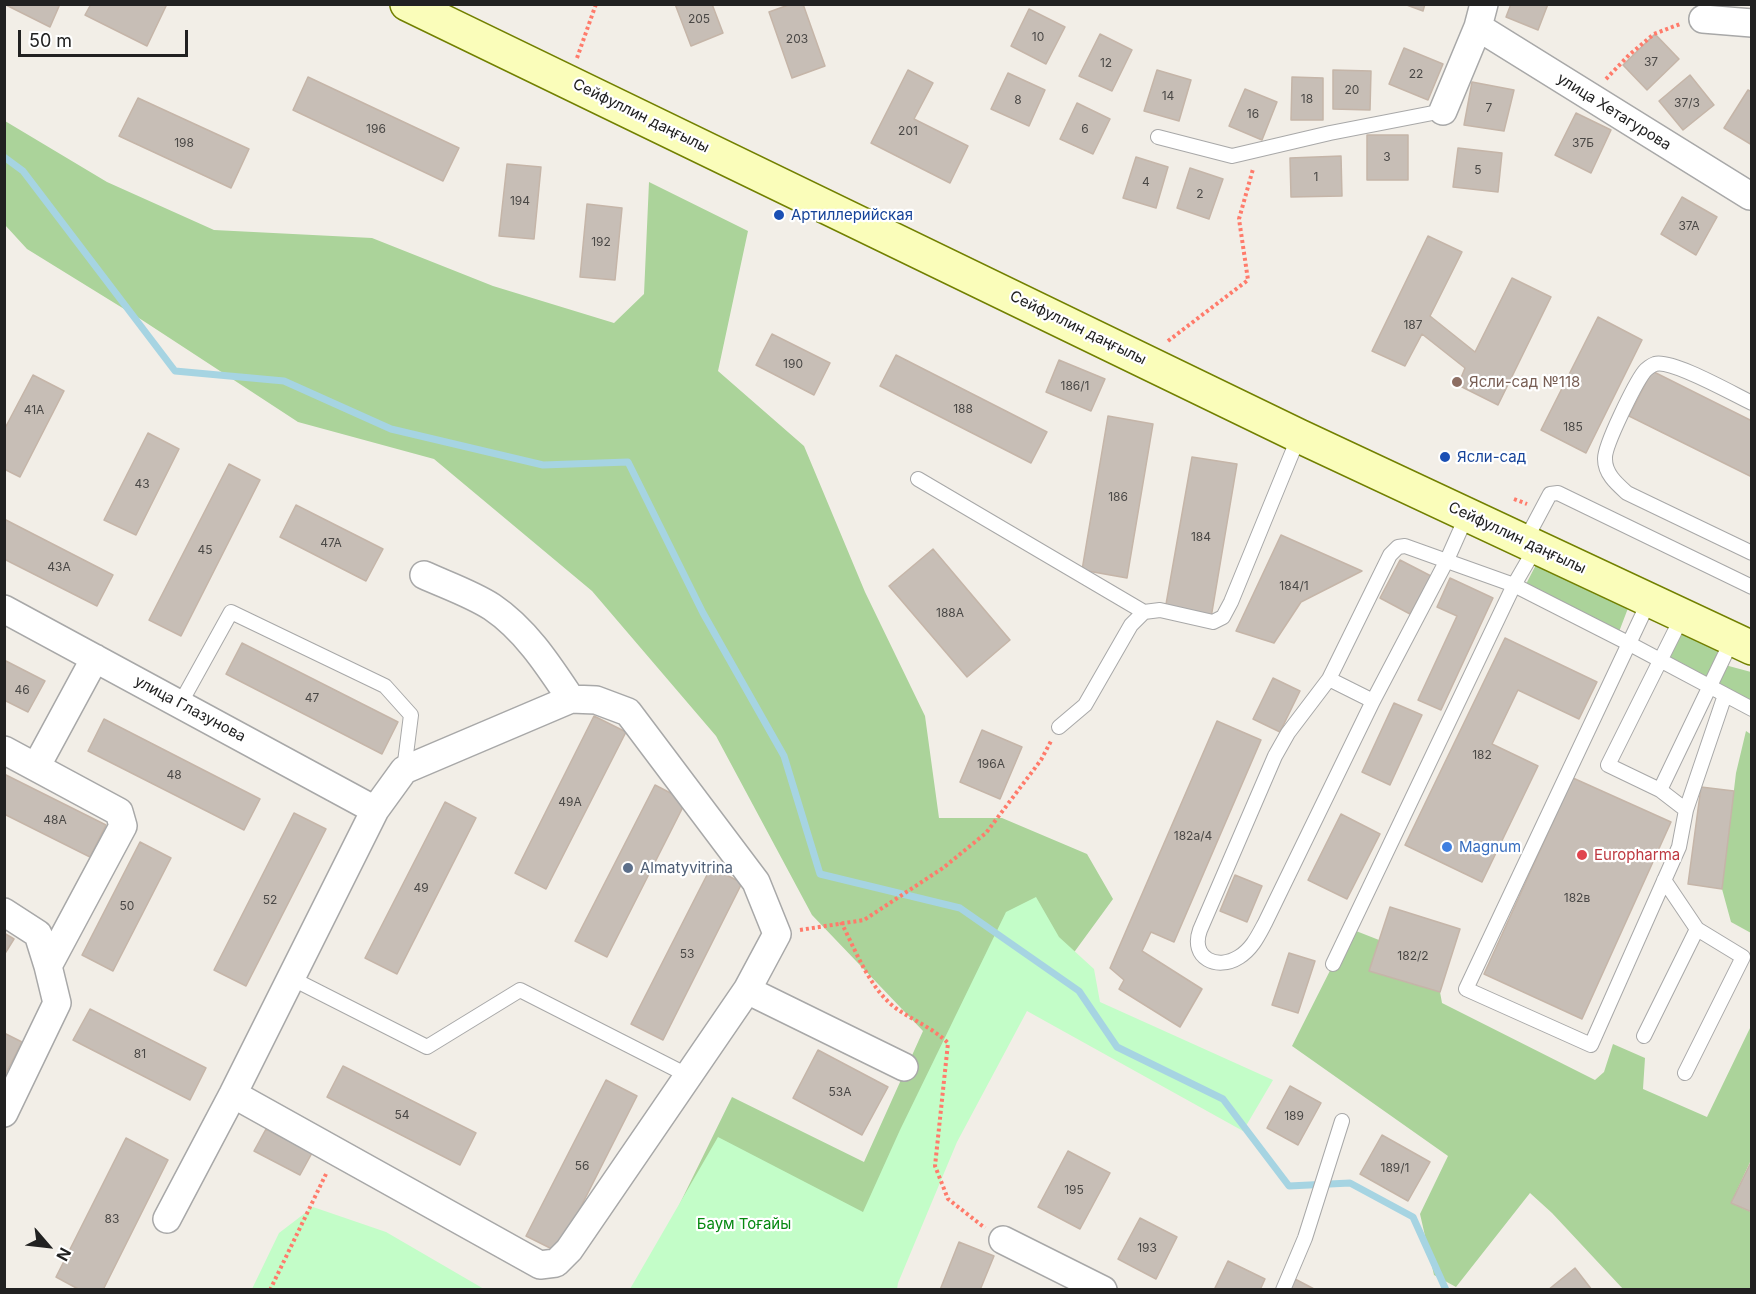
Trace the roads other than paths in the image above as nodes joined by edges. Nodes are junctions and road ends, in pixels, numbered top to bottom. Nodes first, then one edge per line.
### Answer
1 (407, 4) edge
2 (1481, 16) edge
3 (1704, 19) road end
4 (1752, 23) edge
5 (1443, 111) joint
6 (1158, 137) dead end
7 (1750, 196) edge
8 (1752, 403) edge
9 (1299, 436) junction
10 (918, 479) dead end
11 (1467, 515) junction
12 (1530, 544) junction
13 (1752, 553) edge
14 (1447, 560) junction
15 (424, 575) dead end
16 (1514, 585) junction
17 (1752, 586) edge
18 (1649, 601) junction
19 (4, 609) edge
20 (1144, 612) junction
21 (1682, 617) junction
22 (1628, 643) junction
23 (1742, 644) edge
24 (95, 658) junction
25 (1662, 661) junction
26 (1329, 679) junction
27 (1709, 686) junction
28 (1725, 695) junction
29 (571, 699) junction
30 (1373, 701) junction
31 (180, 704) junction
32 (1752, 709) edge
33 (1059, 727) road end
34 (4, 750) edge
35 (36, 767) junction
36 (404, 770) junction
37 (1660, 790) junction
38 (375, 810) junction
39 (1686, 810) junction
40 (1664, 880) junction
41 (4, 912) edge
42 (1696, 929) junction
43 (1334, 964) dead end
44 (48, 966) junction
45 (291, 978) junction
46 (747, 990) junction
47 (1644, 1036) dead end
48 (904, 1067) dead end
49 (1685, 1073) dead end
50 (688, 1076) junction
51 (233, 1094) junction
52 (4, 1113) edge
53 (1342, 1121) dead end
54 (167, 1219) dead end
55 (1003, 1240) dead end
56 (1103, 1290) edge
57 (1283, 1290) edge

1 - 9 main road, Сейфуллин даңғылы
2 - 5 street
2 - 7 street, улица Хетагурова
3 - 4 street
5 - 6 lane
8 - 13 lane
9 - 11 main road, Сейфуллин даңғылы
9 - 20 lane
10 - 20 lane
11 - 12 main road, Сейфуллин даңғылы
11 - 14 lane
12 - 16 lane
12 - 17 lane
12 - 18 main road, Сейфуллин даңғылы
14 - 16 lane
14 - 26 lane
14 - 30 lane
15 - 29 street
16 - 22 lane
16 - 43 lane
18 - 21 main road, Сейфуллин даңғылы
18 - 22 lane
19 - 24 street, улица Глазунова
20 - 33 lane
21 - 23 main road, Сейфуллин даңғылы
21 - 25 lane
22 - 25 lane
22 - 40 lane
23 - 27 lane
24 - 31 street, улица Глазунова
24 - 35 street
25 - 27 lane
25 - 37 lane
26 - 30 lane
26 - 30 lane
27 - 28 lane
27 - 37 lane
28 - 32 lane
28 - 39 lane
29 - 36 street
29 - 46 street
31 - 36 lane
31 - 38 street, улица Глазунова
34 - 35 street
35 - 44 street
36 - 38 street
37 - 39 lane
38 - 45 street
39 - 40 lane
40 - 42 lane
41 - 44 street
42 - 47 lane
42 - 49 lane
44 - 52 street
45 - 50 lane
45 - 51 street
46 - 48 street
46 - 50 street
50 - 51 street
51 - 54 street
53 - 57 lane
55 - 56 street

